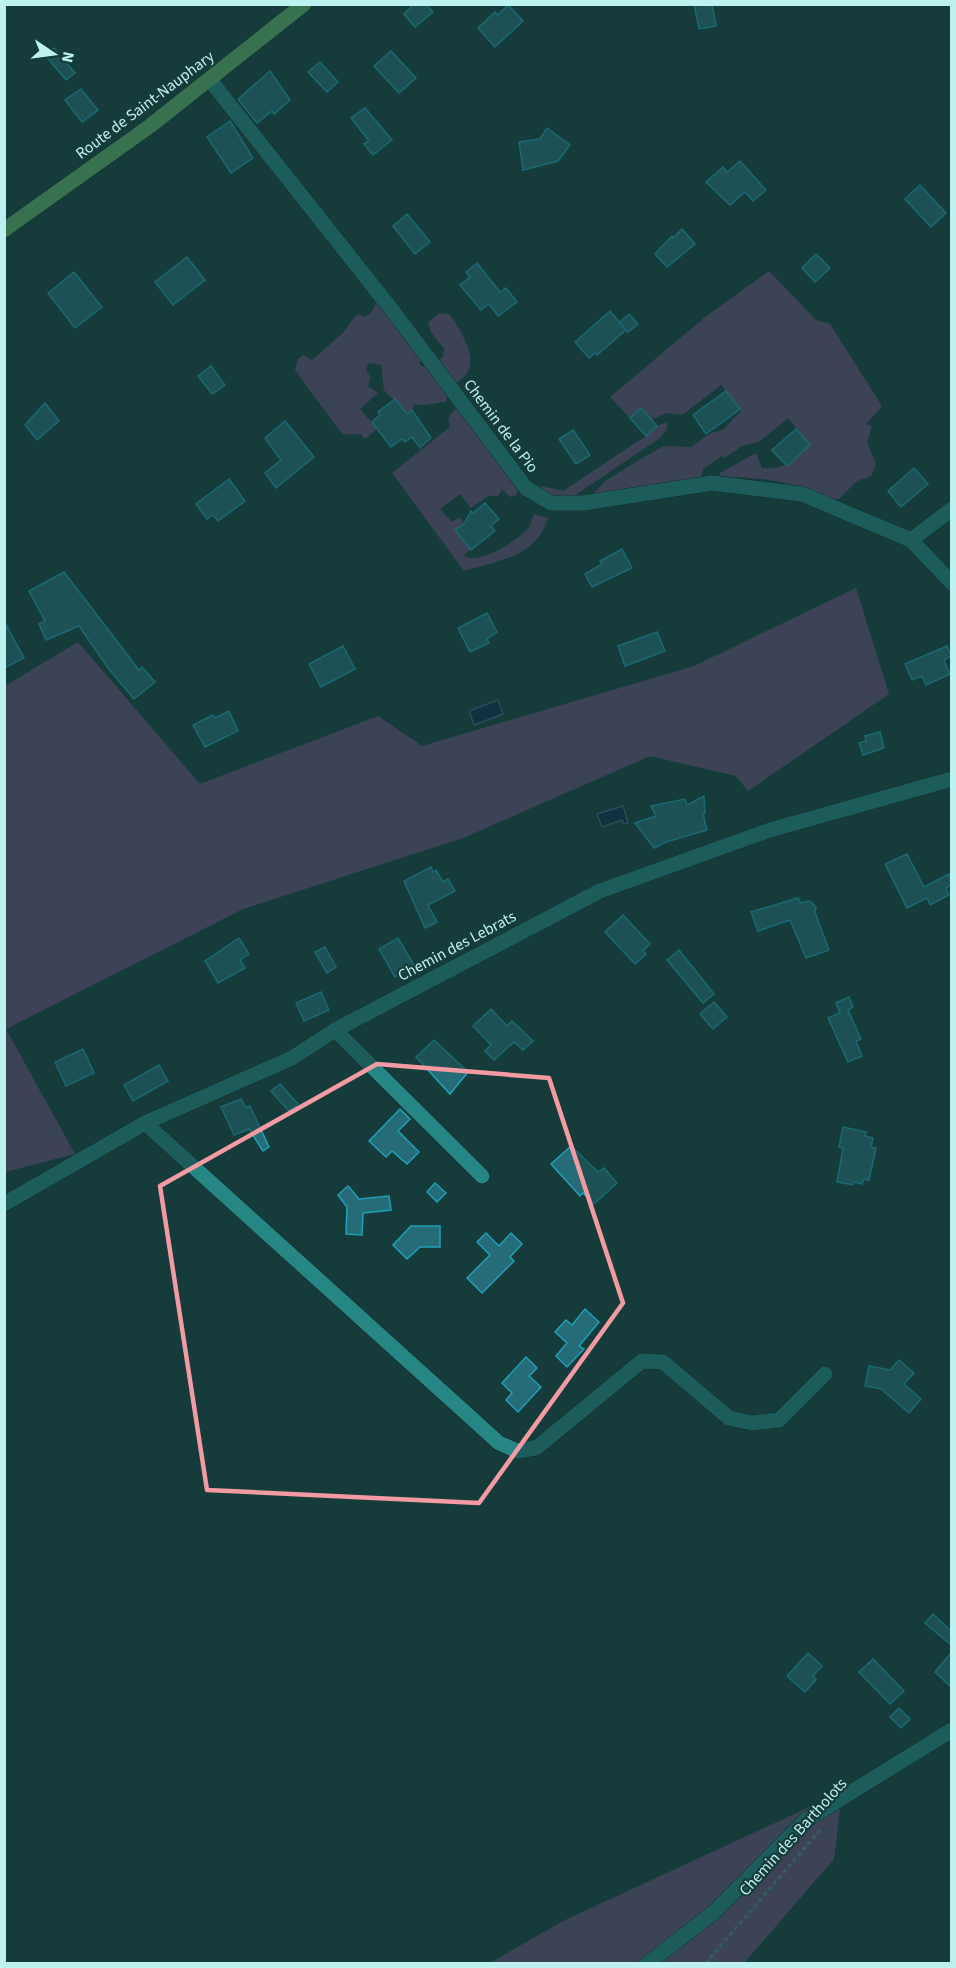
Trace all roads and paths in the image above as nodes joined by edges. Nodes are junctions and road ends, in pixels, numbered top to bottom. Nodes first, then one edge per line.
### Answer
1 (304, 4) edge
2 (210, 80) junction
3 (4, 230) edge
4 (951, 509) edge
5 (911, 540) junction
6 (951, 583) edge
7 (951, 779) edge
8 (335, 1030) junction
9 (146, 1123) junction
10 (482, 1176) dead end
11 (4, 1204) edge
12 (825, 1374) dead end
13 (951, 1730) edge
14 (826, 1824) dead end
15 (647, 1964) edge
16 (705, 1964) edge

1 - 2 main road, Route de Saint-Nauphary
2 - 3 main road, Route de Saint-Nauphary
2 - 5 street, Chemin de la Pio
4 - 5 street
5 - 6 street, Chemin de la Pio
7 - 8 street, Chemin des Lebrats
8 - 9 street, Chemin des Lebrats
8 - 10 street
9 - 11 street, Chemin des Lebrats
9 - 12 street
13 - 15 street, Chemin des Bartholots
14 - 16 path, Chemin des Bartholots

